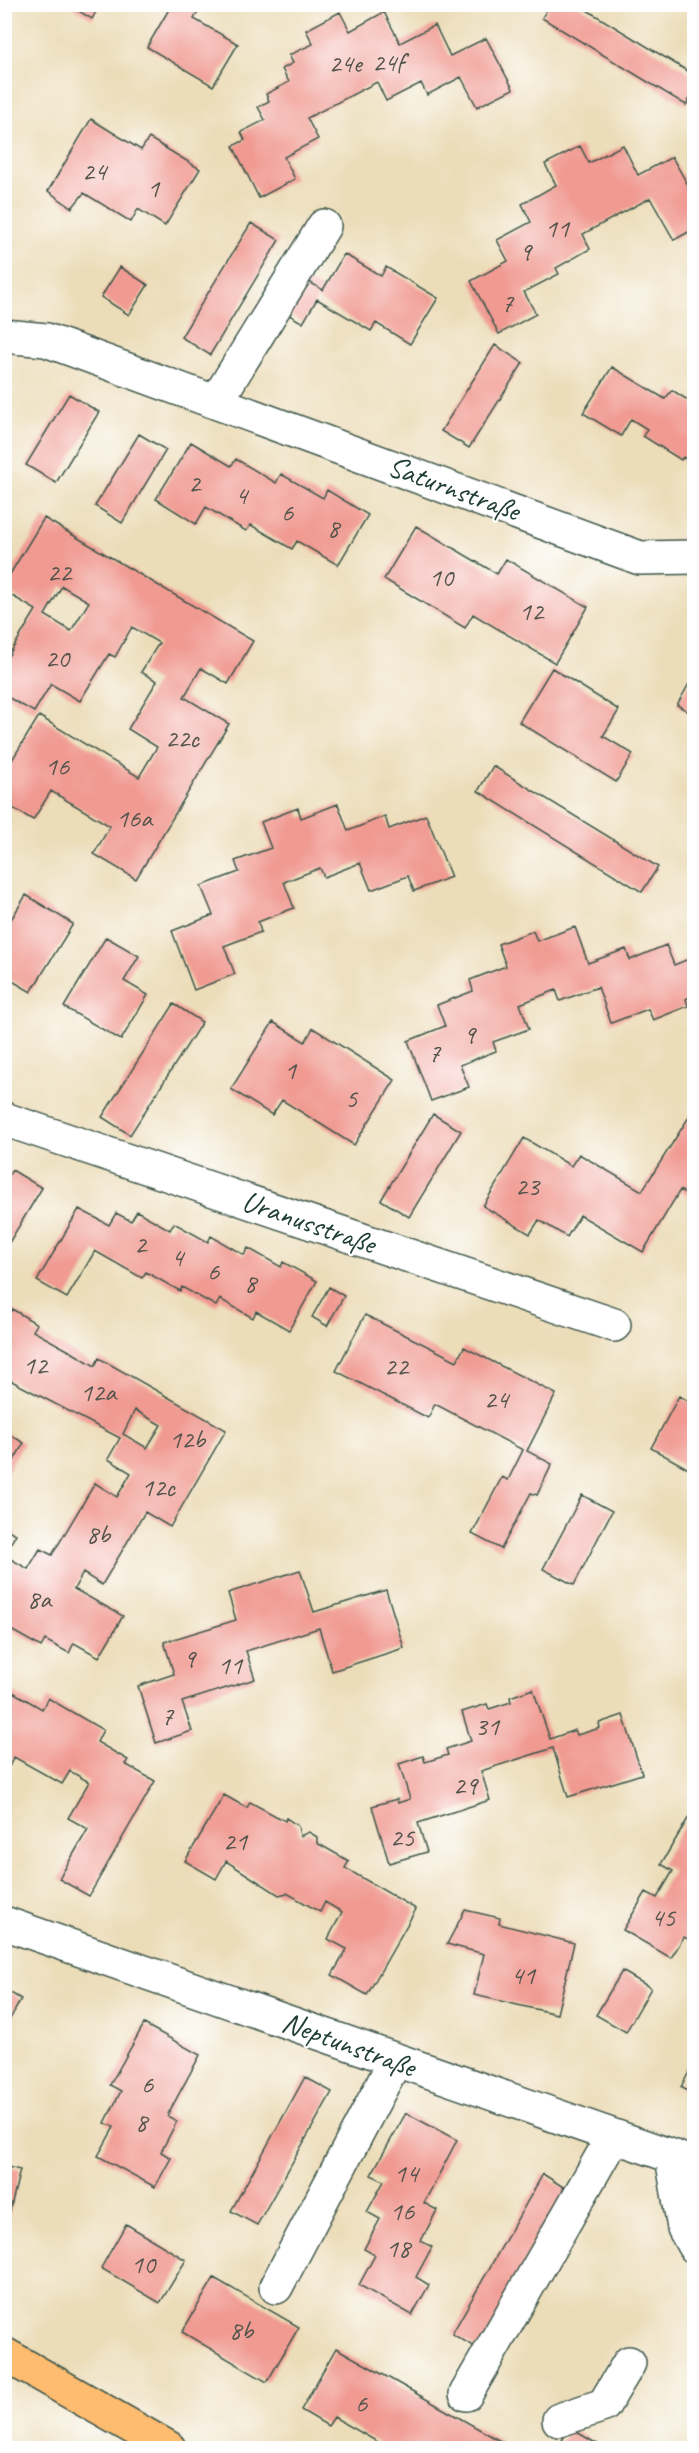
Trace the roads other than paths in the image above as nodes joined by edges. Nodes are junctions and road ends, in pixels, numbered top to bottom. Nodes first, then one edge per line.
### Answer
1 (324, 226) dead end
2 (4, 336) edge
3 (216, 402) junction
4 (694, 557) edge
5 (4, 1119) edge
6 (614, 1325) dead end
7 (4, 1923) edge
8 (395, 2061) junction
9 (613, 2137) junction
10 (683, 2161) edge
11 (694, 2246) edge
12 (276, 2287) dead end
13 (4, 2354) edge
14 (629, 2363) dead end
15 (466, 2394) dead end
16 (559, 2420) dead end
17 (169, 2448) edge

1 - 3 street
2 - 3 street, Saturnstraße
3 - 4 street, Saturnstraße
5 - 6 street, Uranusstraße
7 - 8 street, Neptunstraße
8 - 9 street, Neptunstraße
8 - 12 street
9 - 10 street, Neptunstraße
9 - 15 street
10 - 11 street
13 - 17 main road
14 - 16 street

